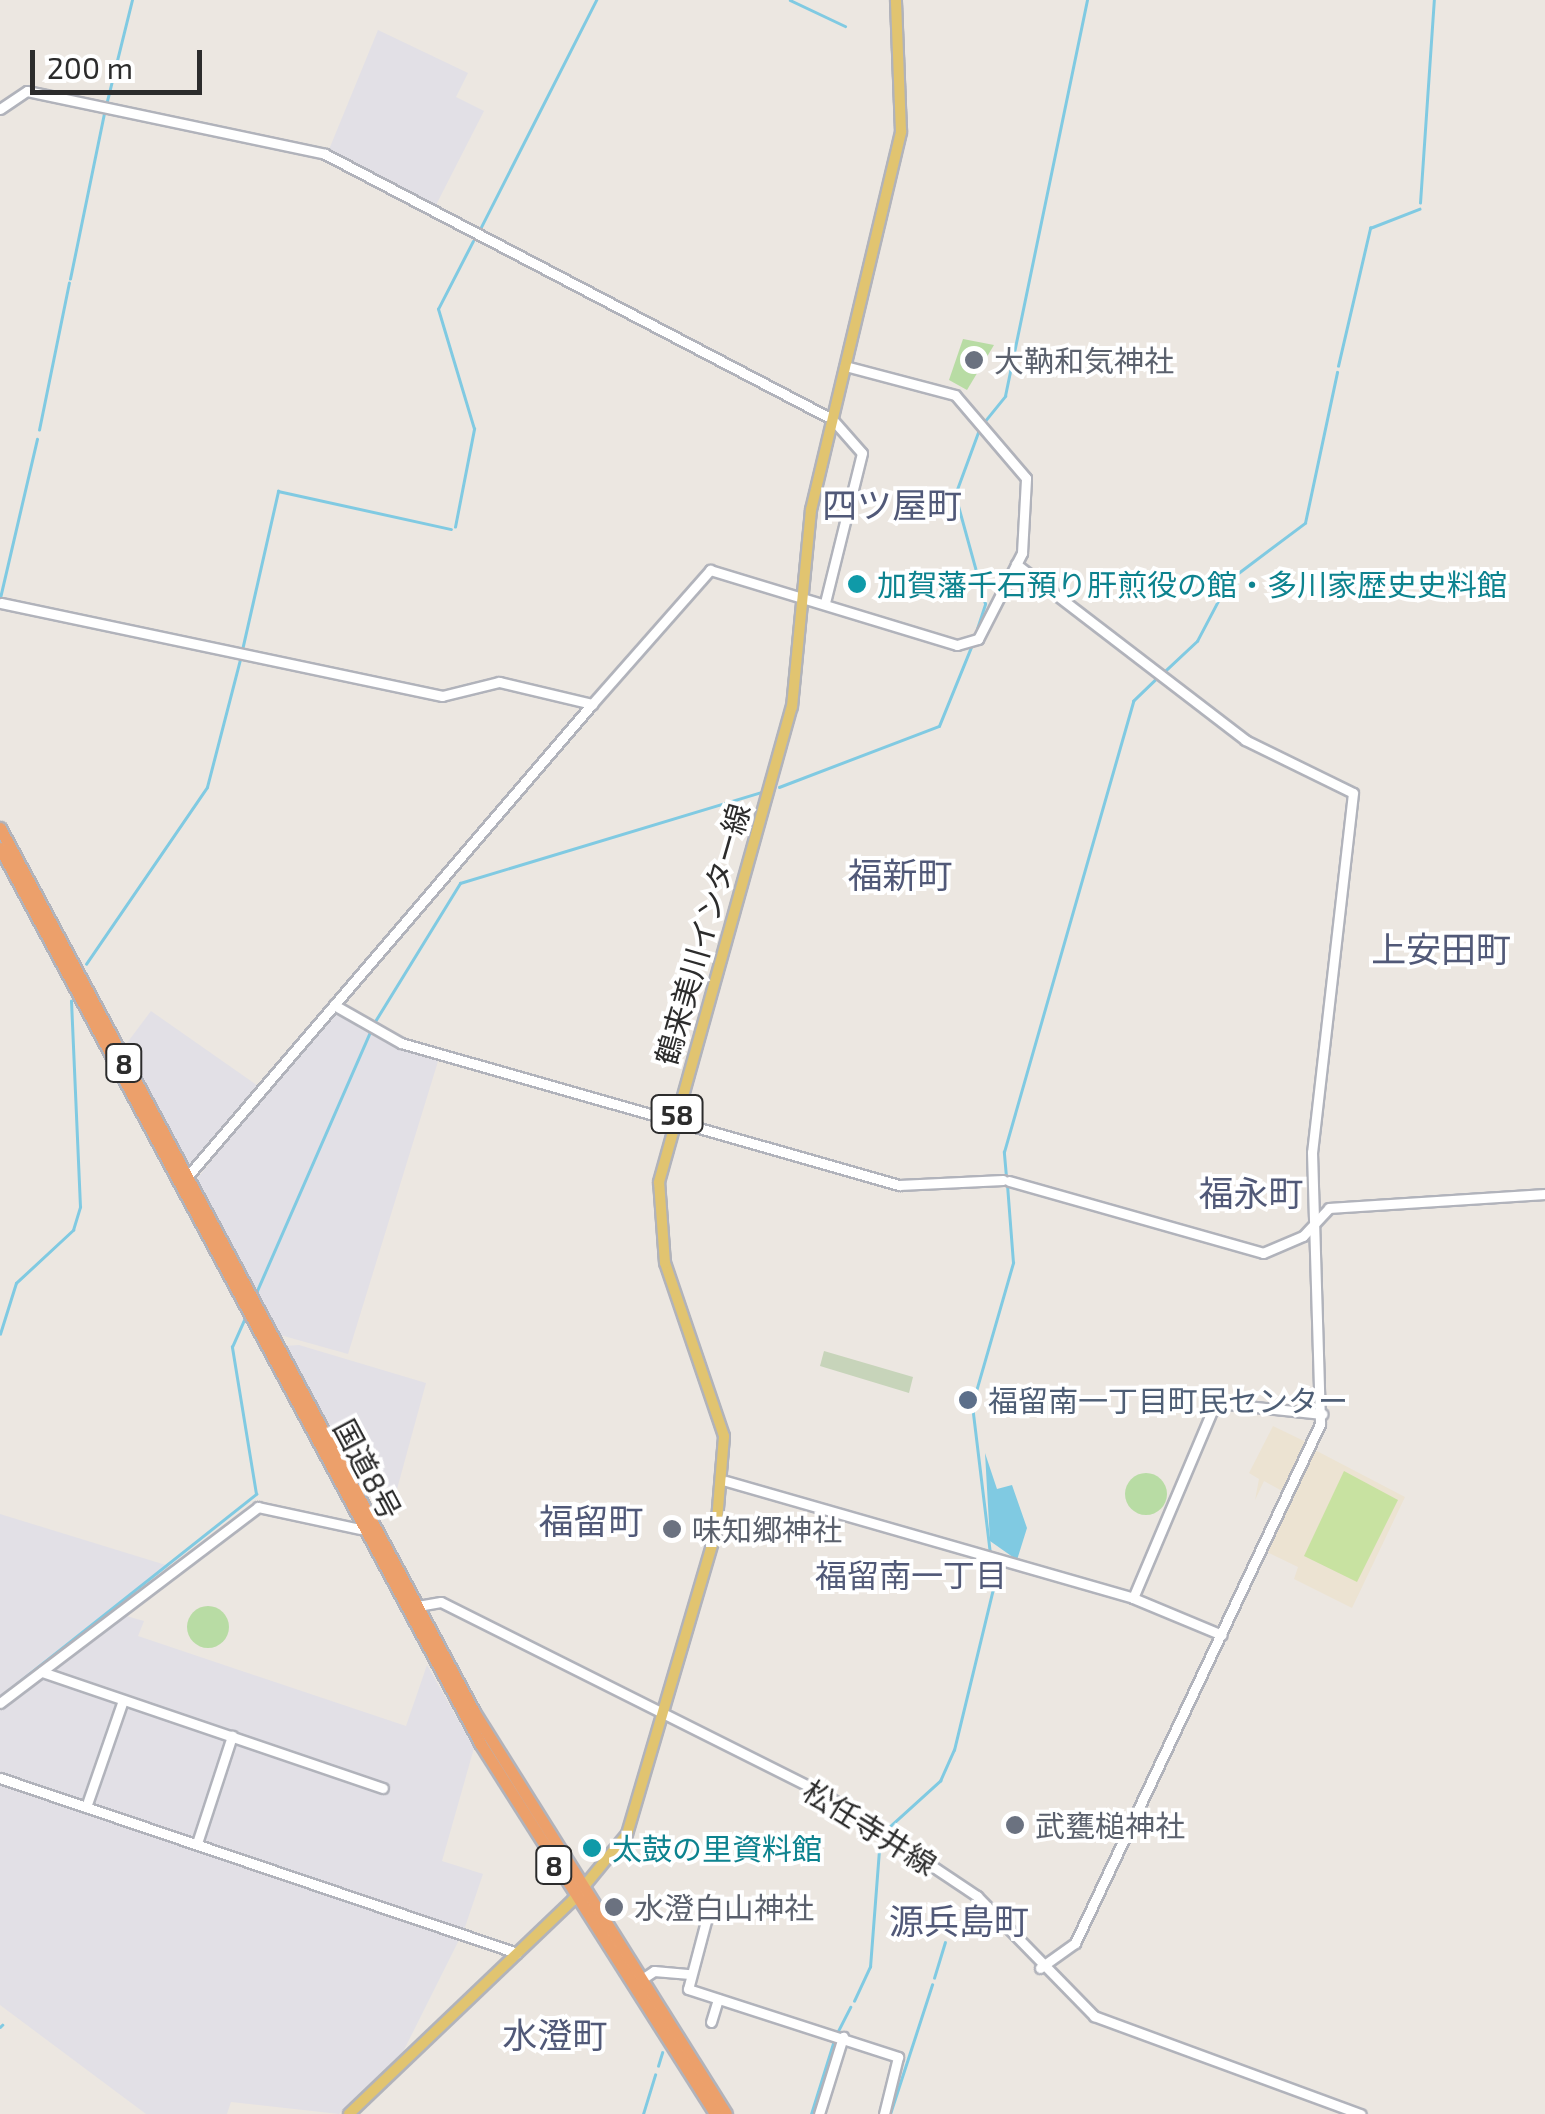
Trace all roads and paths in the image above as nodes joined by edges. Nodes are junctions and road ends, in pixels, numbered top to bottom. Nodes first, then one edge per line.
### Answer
1 (896, 0) edge
2 (0, 109) edge
3 (846, 366) junction
4 (832, 419) junction
5 (1016, 564) junction
6 (802, 597) junction
7 (1, 603) edge
8 (824, 603) junction
9 (592, 704) junction
10 (0, 828) edge
11 (0, 848) edge
12 (334, 1006) junction
13 (674, 1122) junction
14 (181, 1183) junction
15 (1545, 1194) edge
16 (1312, 1224) junction
17 (255, 1320) junction
18 (1322, 1414) junction
19 (726, 1481) junction
20 (360, 1529) junction
21 (1133, 1598) junction
22 (410, 1608) junction
23 (1222, 1635) junction
24 (42, 1672) junction
25 (123, 1700) junction
26 (0, 1703) edge
27 (664, 1711) junction
28 (232, 1736) junction
29 (0, 1778) edge
30 (384, 1788) dead end
31 (86, 1808) junction
32 (197, 1843) junction
33 (583, 1890) junction
34 (573, 1900) junction
35 (706, 1921) dead end
36 (517, 1953) junction
37 (1040, 1968) junction
38 (690, 1974) junction
39 (639, 1981) junction
40 (718, 1999) junction
41 (711, 2022) dead end
42 (839, 2035) junction
43 (349, 2114) edge
44 (715, 2114) edge
45 (726, 2114) edge
46 (819, 2114) edge
47 (884, 2114) edge
48 (1361, 2114) edge

1 - 3 main road, 鶴来美川インター線 / 58
2 - 4 street
3 - 4 main road, 鶴来美川インター線 / 58
3 - 5 street
4 - 6 main road, 鶴来美川インター線 / 58
4 - 8 street
5 - 8 street
5 - 16 street
6 - 8 street
6 - 9 street
6 - 13 main road, 鶴来美川インター線 / 58
7 - 9 street
9 - 12 street
10 - 14 highway, 国道8号 / 8
11 - 14 highway, 国道8号 / 8
12 - 13 street
12 - 14 street
13 - 16 street
13 - 19 main road, 鶴来美川インター線 / 58
14 - 17 highway, 国道8号 / 8
15 - 16 street
16 - 18 street
17 - 20 highway, 国道8号 / 8
17 - 22 highway, 国道8号 / 8
18 - 21 street
18 - 23 street
19 - 21 street
19 - 27 main road, 鶴来美川インター線 / 58
20 - 22 highway, 国道8号 / 8
20 - 24 street
21 - 23 street
22 - 27 street, 松任寺井線
22 - 33 highway, 国道8号 / 8
22 - 34 highway, 国道8号 / 8
23 - 37 street
24 - 25 street
24 - 26 street
25 - 28 street
25 - 31 street
27 - 33 main road, 鶴来美川インター線 / 58
27 - 37 street, 松任寺井線
28 - 30 street
28 - 32 street
29 - 31 street
31 - 32 street
32 - 36 street
33 - 34 main road, 鶴来美川インター線 / 58
33 - 39 highway, 国道8号 / 8
34 - 36 main road, 鶴来美川インター線 / 58
34 - 44 highway, 国道8号 / 8
35 - 38 street
36 - 43 main road, 鶴来美川インター線 / 58
37 - 48 street, 松任寺井線
38 - 39 street
38 - 40 street
39 - 45 highway, 国道8号 / 8
40 - 41 street
40 - 42 street
42 - 46 street
42 - 47 street

